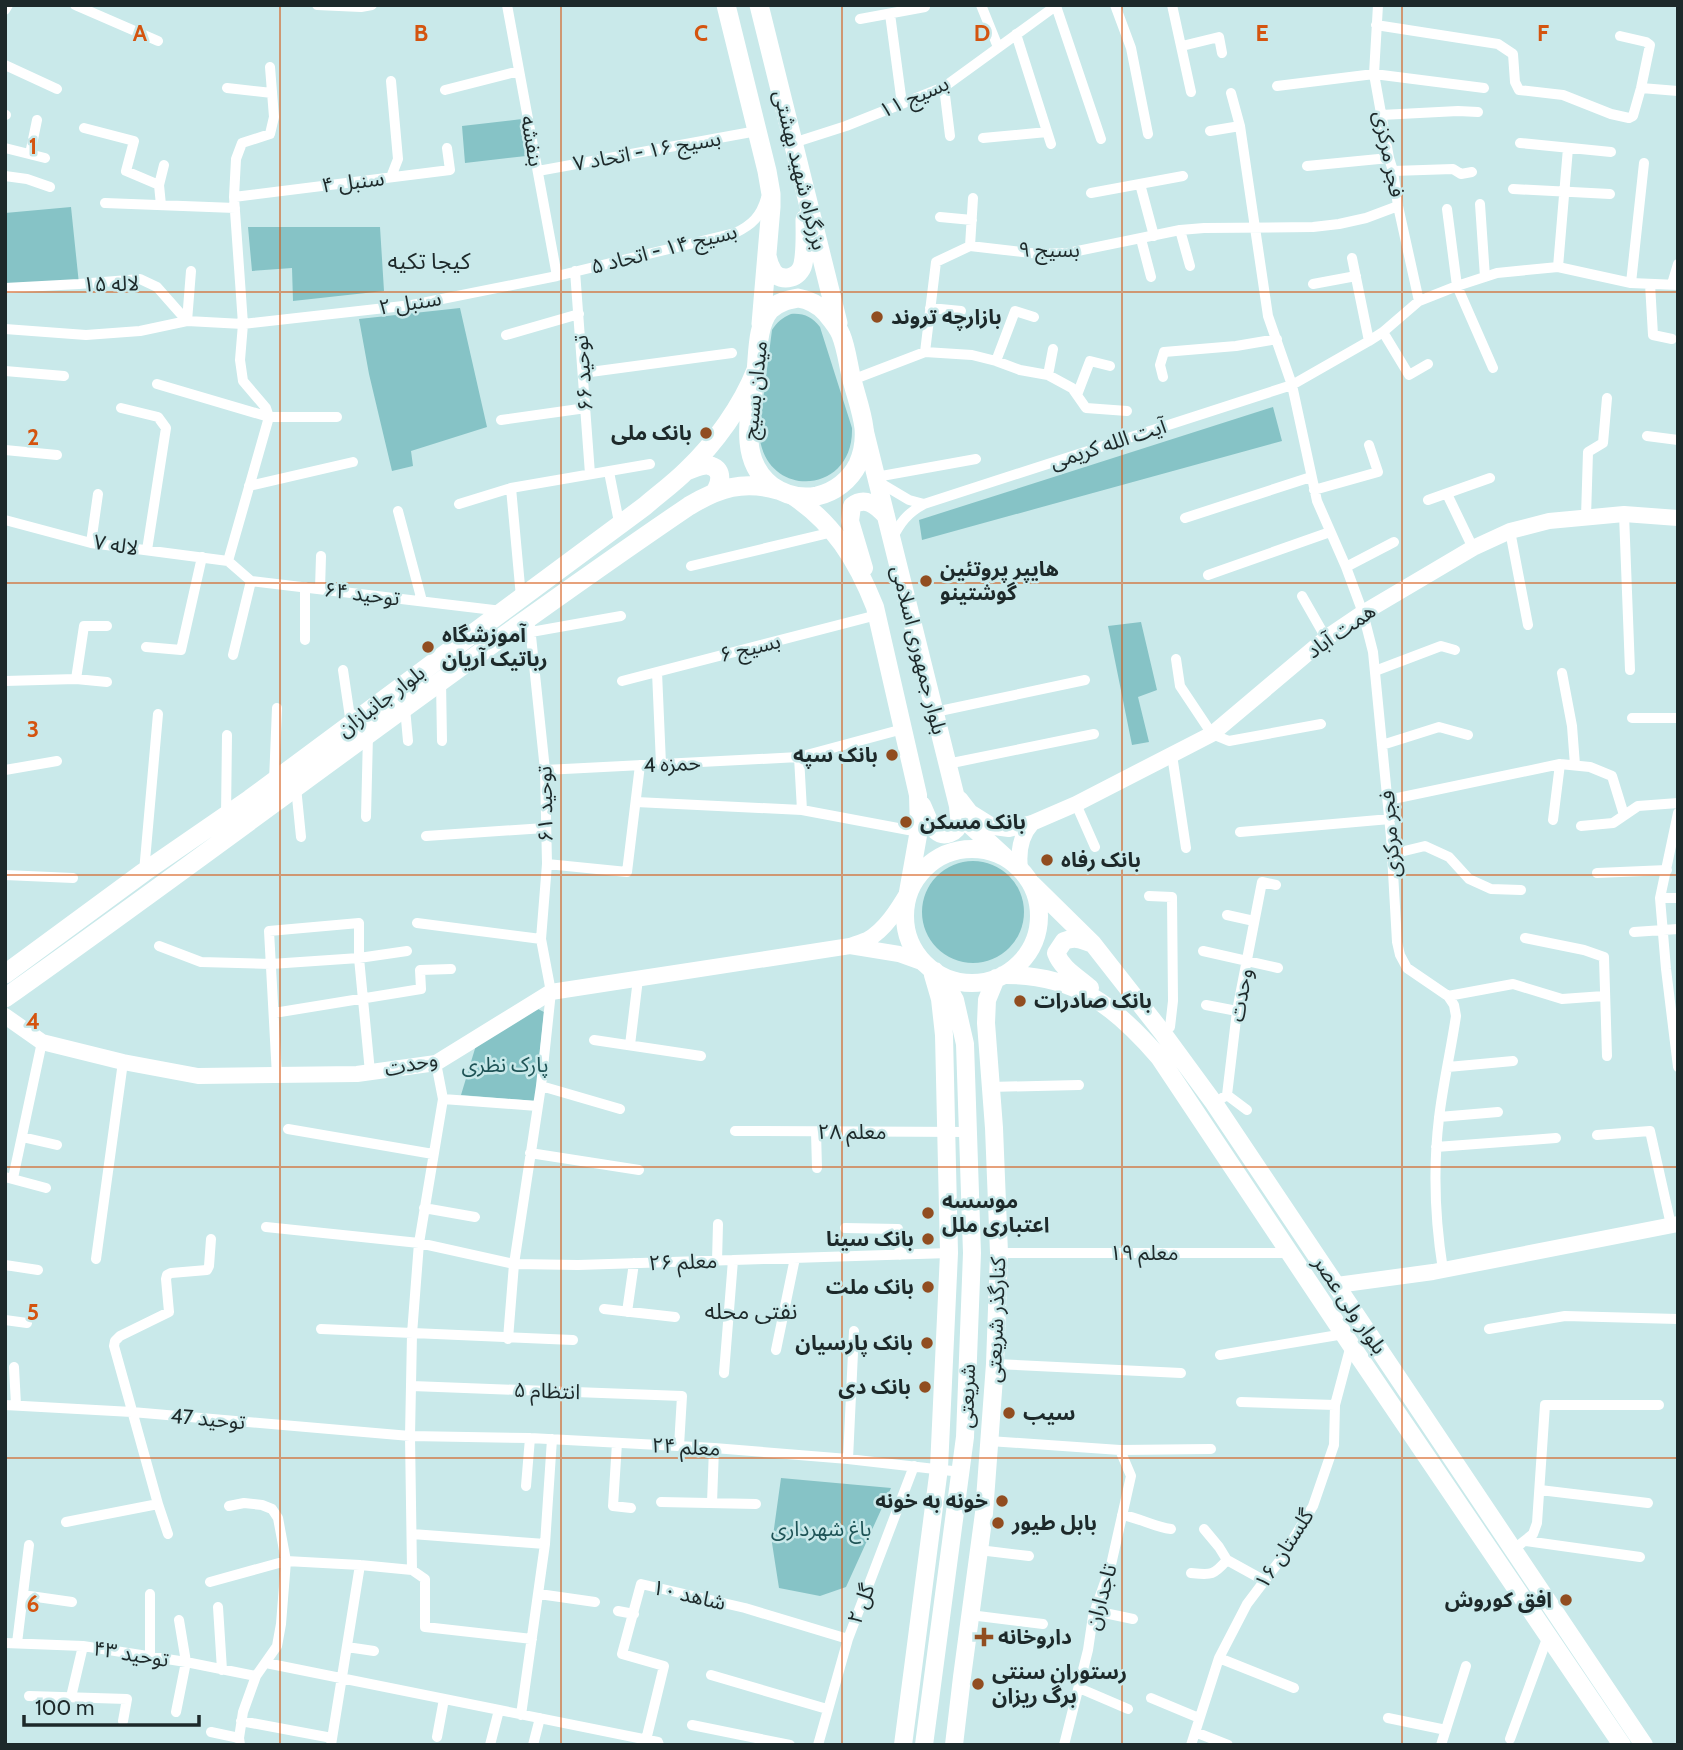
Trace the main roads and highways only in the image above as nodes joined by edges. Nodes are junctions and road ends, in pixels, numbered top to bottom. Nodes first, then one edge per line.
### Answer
1 (726, 5) edge
2 (759, 5) edge
3 (804, 190) junction
4 (767, 256) junction
5 (761, 330) junction
6 (841, 335) junction
7 (756, 370) junction
8 (864, 427) junction
9 (686, 471) junction
10 (715, 492) junction
11 (785, 493) junction
12 (886, 516) junction
13 (1678, 518) edge
14 (876, 611) junction
15 (918, 796) junction
16 (956, 798) junction
17 (1032, 823) junction
18 (1005, 857) junction
19 (1020, 869) junction
20 (1032, 884) junction
21 (908, 892) junction
22 (1093, 944) junction
23 (850, 946) junction
24 (929, 967) junction
25 (5, 974) edge
26 (999, 977) junction
27 (5, 998) edge
28 (5, 1016) edge
29 (1120, 1016) junction
30 (965, 1044) junction
31 (1674, 1224) edge
32 (1338, 1285) junction
33 (903, 1745) edge
34 (924, 1745) edge
35 (954, 1745) edge
36 (1622, 1745) edge
37 (1644, 1745) edge

1 - 4 highway, بزرگراه شهید بهشتی
2 - 3 highway, بزرگراه شهید بهشتی
3 - 4 highway
3 - 6 highway, بزرگراه شهید بهشتی
4 - 5 highway, بزرگراه شهید بهشتی
5 - 6 highway, میدان بسیج
5 - 7 highway, میدان بسیج
6 - 8 highway, میدان بسیج
7 - 9 highway, بلوار جانبازان
7 - 11 highway, میدان بسیج
8 - 11 highway, میدان بسیج
8 - 12 main road, بلوار جمهوری اسلامی
9 - 10 highway
9 - 25 highway, بلوار جانبازان
10 - 11 highway, بلوار جانبازان
10 - 27 highway, بلوار جانبازان
11 - 14 main road, بلوار جمهوری اسلامی
12 - 14 main road
12 - 16 main road, بلوار جمهوری اسلامی
13 - 17 main road, همت آباد
14 - 15 main road, بلوار جمهوری اسلامی
15 - 16 main road
15 - 21 main road, بلوار جمهوری اسلامی
16 - 17 main road, همت آباد
16 - 18 main road, بلوار جمهوری اسلامی
17 - 19 main road
18 - 19 main road
18 - 21 main road
19 - 20 main road
20 - 22 main road, بلوار ولی عصر
20 - 26 main road
21 - 23 main road, وحدت
21 - 24 main road
22 - 29 main road
22 - 32 main road, بلوار ولی عصر
23 - 24 main road, وحدت
23 - 28 main road, وحدت
24 - 26 main road
24 - 30 main road
24 - 33 main road
26 - 29 main road, بلوار ولی عصر
26 - 30 main road
26 - 35 main road, کنارگذر شریعتی
29 - 36 main road, بلوار ولی عصر
30 - 34 main road, شریعتی
31 - 32 main road
32 - 37 main road, بلوار ولی عصر

